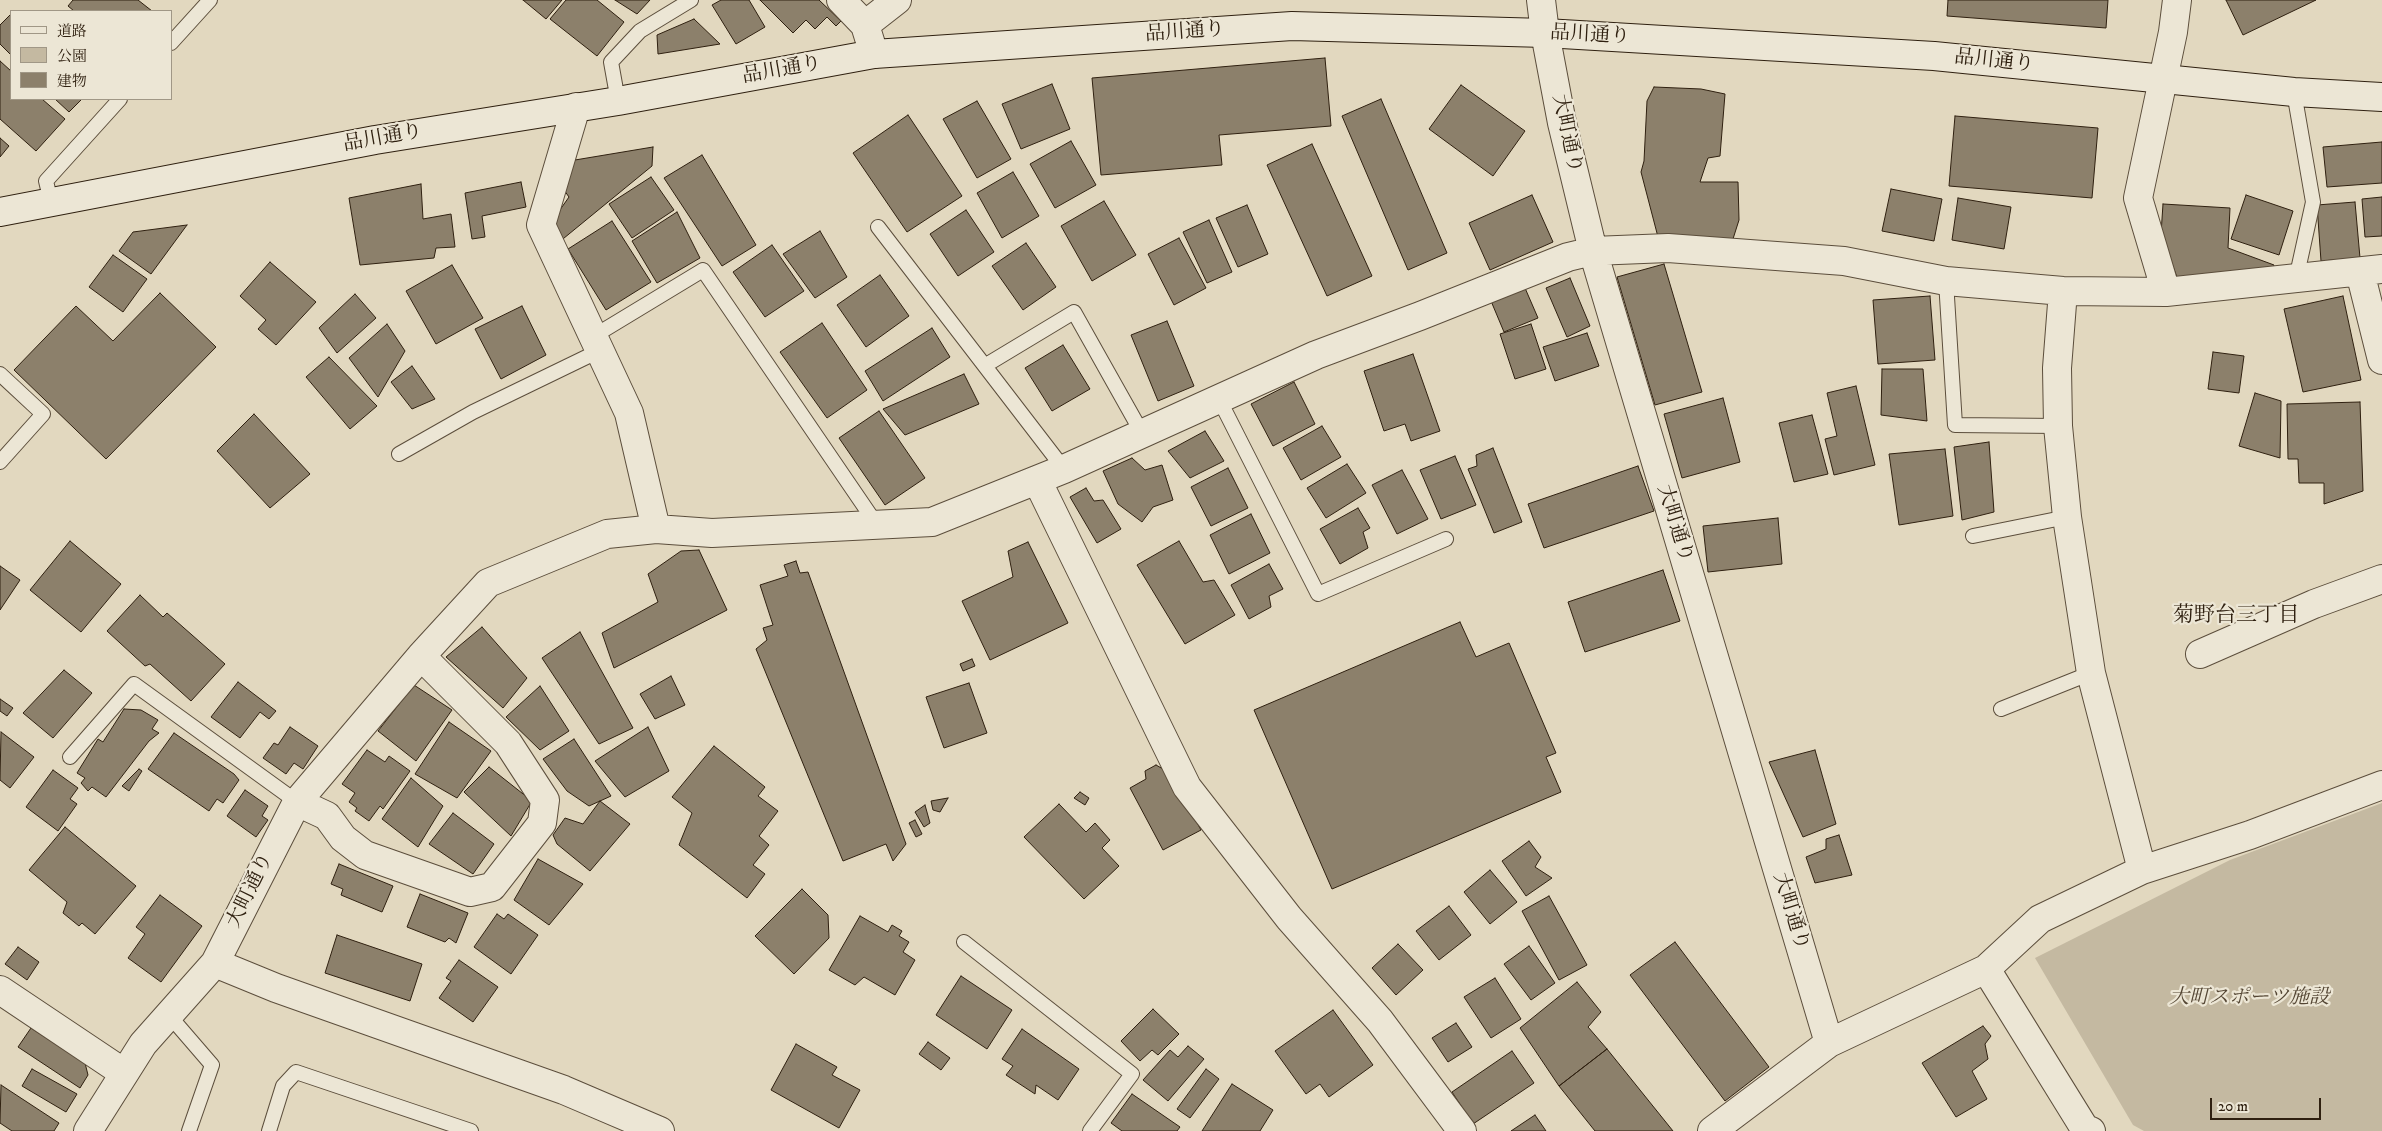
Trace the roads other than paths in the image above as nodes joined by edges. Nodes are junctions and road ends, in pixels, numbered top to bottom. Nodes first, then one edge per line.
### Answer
1 (210, 0) edge
2 (691, 0) edge
3 (841, 0) edge
4 (897, 0) edge
5 (1541, 0) edge
6 (2177, 0) edge
7 (865, 25) junction
8 (1545, 33) junction
9 (172, 42) edge
10 (874, 54) junction
11 (2162, 79) junction
12 (2294, 92) junction
13 (2382, 98) edge
14 (119, 100) edge
15 (618, 101) junction
16 (576, 107) junction
17 (51, 202) junction
18 (0, 212) edge
19 (878, 227) dead end
20 (1593, 252) junction
21 (2371, 271) edge
22 (2296, 279) junction
23 (1946, 281) junction
24 (2063, 291) junction
25 (2166, 292) junction
26 (597, 343) junction
27 (2382, 360) edge
28 (986, 365) junction
29 (0, 374) edge
30 (1219, 399) junction
31 (2058, 426) junction
32 (1142, 433) junction
33 (398, 454) dead end
34 (0, 462) edge
35 (1064, 469) junction
36 (1037, 480) junction
37 (2067, 517) junction
38 (877, 525) junction
39 (656, 529) junction
40 (1974, 536) dead end
41 (1446, 539) dead end
42 (2382, 579) edge
43 (2200, 654) dead end
44 (421, 656) junction
45 (2091, 673) junction
46 (2001, 709) dead end
47 (70, 757) dead end
48 (2382, 785) edge
49 (297, 802) junction
50 (2142, 870) junction
51 (964, 942) dead end
52 (215, 963) junction
53 (1986, 969) junction
54 (0, 990) edge
55 (168, 1014) junction
56 (1829, 1043) junction
57 (124, 1073) junction
58 (2087, 1130) edge
59 (88, 1131) edge
60 (190, 1131) edge
61 (269, 1131) edge
62 (471, 1131) edge
63 (660, 1131) edge
64 (1090, 1131) edge
65 (1462, 1131) edge
66 (1712, 1131) edge

1 - 9 lane
2 - 15 lane
3 - 7 street
4 - 7 street
5 - 8 street, 大町通り
6 - 11 street
7 - 10 street
8 - 10 street, 品川通り
8 - 11 street, 品川通り
8 - 20 street, 大町通り
10 - 15 street, 品川通り
11 - 12 street, 品川通り
11 - 25 street
12 - 13 street, 品川通り
12 - 22 lane
14 - 17 lane
15 - 16 street, 品川通り
16 - 17 street, 品川通り
16 - 26 street
17 - 18 street, 品川通り
19 - 28 lane
20 - 23 street, 大町通り
20 - 30 street, 大町通り
20 - 56 street, 大町通り
21 - 22 street, 大町通り
21 - 27 street
22 - 25 street, 大町通り
23 - 24 street, 大町通り
23 - 31 lane
24 - 25 street, 大町通り
24 - 31 street
26 - 33 lane
26 - 38 lane
26 - 39 street
28 - 32 lane
28 - 35 lane
29 - 34 lane
30 - 32 street, 大町通り
30 - 41 lane
31 - 37 street
32 - 35 street, 大町通り
35 - 36 street, 大町通り
36 - 38 street, 大町通り
36 - 65 street
37 - 40 lane
37 - 45 street
38 - 39 street, 大町通り
39 - 44 street, 大町通り
42 - 43 street
44 - 49 street, 大町通り
44 - 49 street
45 - 46 lane
45 - 50 street
47 - 49 lane
48 - 50 street
49 - 52 street, 大町通り
50 - 53 street
51 - 64 lane
52 - 55 street, 大町通り
52 - 63 street
53 - 56 street
53 - 58 street
54 - 57 street
55 - 57 street, 大町通り
55 - 60 lane
56 - 66 street
57 - 59 street, 大町通り
61 - 62 lane

